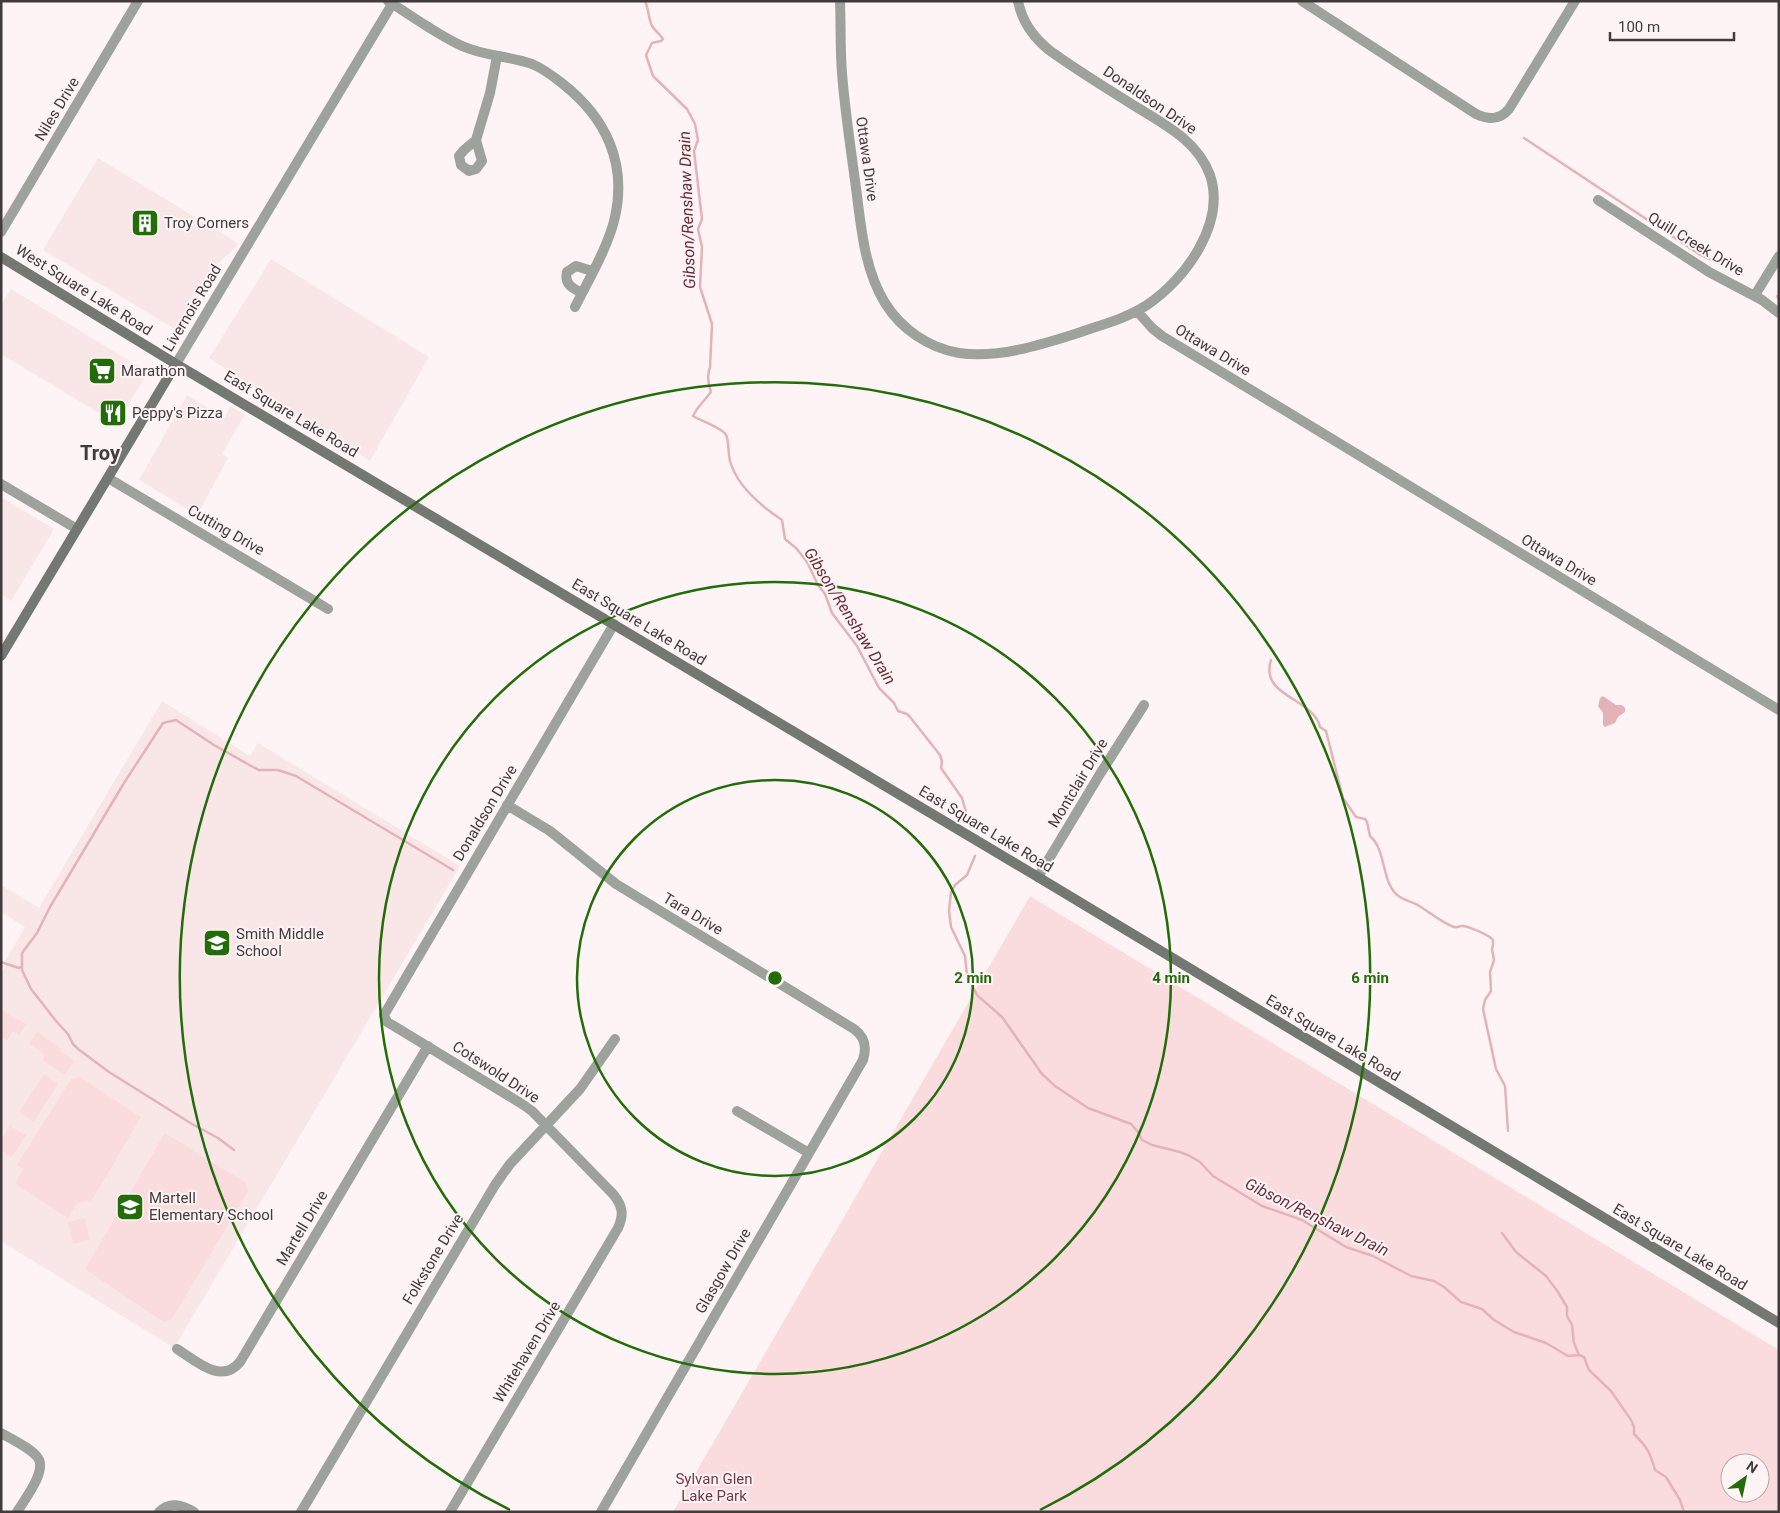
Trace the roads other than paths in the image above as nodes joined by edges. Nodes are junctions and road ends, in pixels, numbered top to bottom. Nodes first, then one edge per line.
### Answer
1 (138, 1) edge
2 (840, 1) edge
3 (1018, 1) edge
4 (1302, 1) edge
5 (1575, 1) edge
6 (391, 2) edge
7 (498, 56) junction
8 (476, 140) dead end
9 (1598, 200) dead end
10 (1, 232) edge
11 (1, 256) edge
12 (1779, 256) edge
13 (592, 271) junction
14 (582, 292) junction
15 (1755, 295) junction
16 (576, 307) dead end
17 (1137, 311) junction
18 (1779, 313) edge
19 (176, 364) junction
20 (108, 478) junction
21 (1, 484) edge
22 (77, 529) junction
23 (328, 609) dead end
24 (614, 624) junction
25 (1, 656) edge
26 (1144, 705) dead end
27 (1779, 710) edge
28 (507, 805) junction
29 (1038, 877) junction
30 (385, 1018) joint
31 (615, 1039) dead end
32 (865, 1044) joint
33 (428, 1046) junction
34 (737, 1111) dead end
35 (546, 1126) junction
36 (809, 1153) junction
37 (621, 1206) joint
38 (1779, 1324) edge
39 (177, 1349) dead end
40 (1, 1433) edge
41 (18, 1512) edge
42 (159, 1512) edge
43 (194, 1512) edge
44 (301, 1512) edge
45 (450, 1512) edge
46 (601, 1512) edge

1 - 10 street, Niles Drive
2 - 17 street, Ottawa Drive
3 - 17 street, Donaldson Drive
4 - 5 street
6 - 7 street
6 - 19 street, Livernois Road
7 - 8 street
7 - 13 street
9 - 15 street, Quill Creek Drive
11 - 19 main road, West Square Lake Road
12 - 15 street
13 - 14 street
13 - 14 street
14 - 16 street
15 - 18 street, Quill Creek Drive
17 - 27 street, Ottawa Drive
19 - 20 main road, Livernois Road
19 - 24 main road, East Square Lake Road
20 - 22 main road, Livernois Road
20 - 23 street, Cutting Drive
21 - 22 street
22 - 25 main road, Livernois Road
24 - 28 street, Donaldson Drive
24 - 29 main road, East Square Lake Road
26 - 29 street, Montclair Drive
28 - 30 street, Donaldson Drive
28 - 32 street, Tara Drive
29 - 38 main road, East Square Lake Road
30 - 33 street, Cotswold Drive
31 - 35 street, Folkstone Drive
32 - 36 street, Glasgow Drive
33 - 35 street, Cotswold Drive
33 - 39 street, Martell Drive
34 - 36 street
35 - 37 street, Cotswold Drive
35 - 44 street, Folkstone Drive
36 - 46 street, Glasgow Drive
37 - 45 street, Whitehaven Drive
40 - 41 street
42 - 43 street

